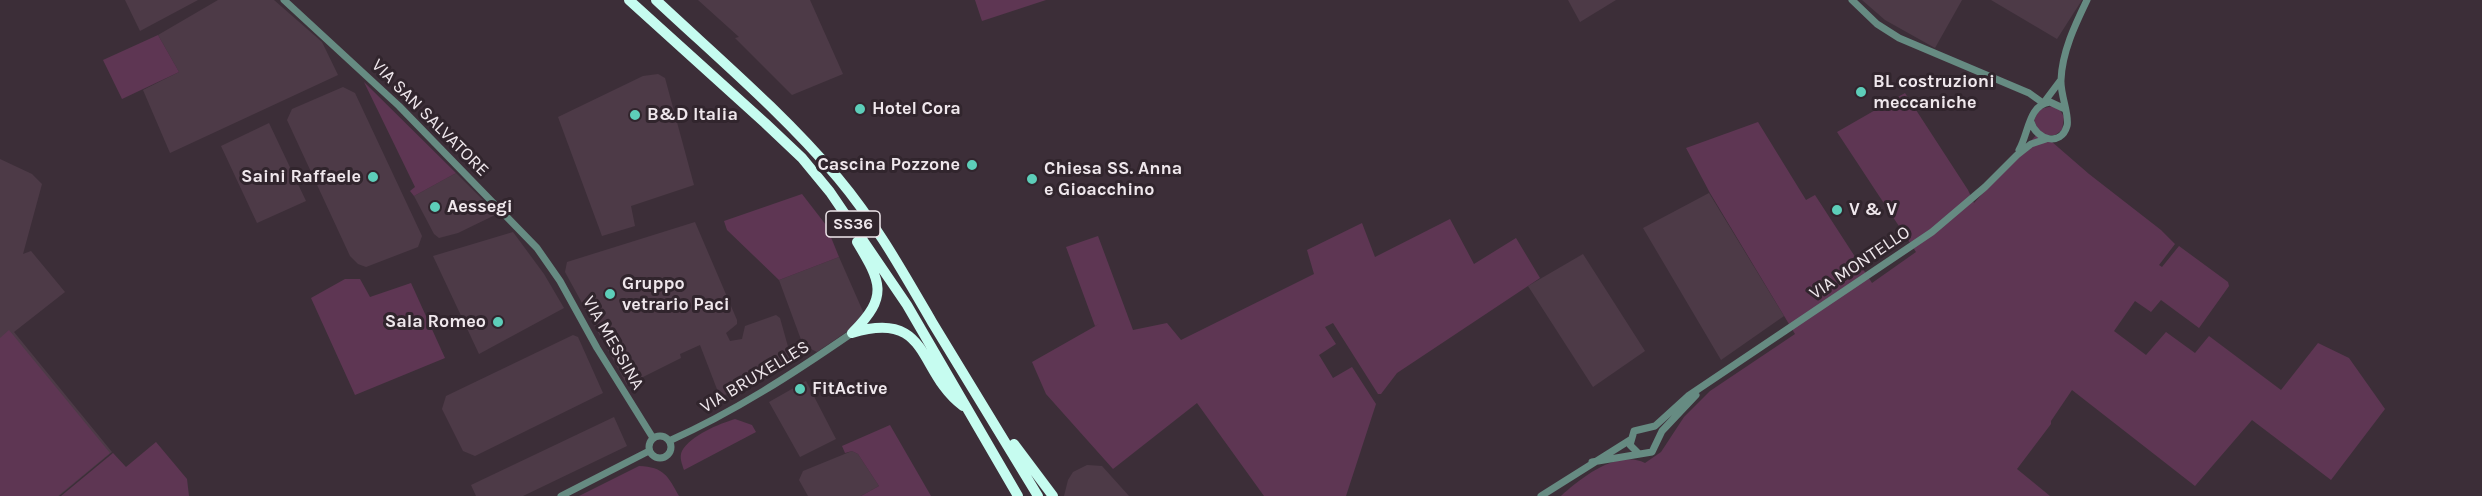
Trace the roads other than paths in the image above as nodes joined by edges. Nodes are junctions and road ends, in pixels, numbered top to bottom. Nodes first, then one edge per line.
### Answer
1 (284, 0) edge
2 (630, 0) edge
3 (656, 0) edge
4 (1852, 0) edge
5 (2086, 0) edge
6 (2061, 79) junction
7 (2029, 93) junction
8 (2044, 103) junction
9 (2035, 109) junction
10 (2065, 109) junction
11 (2031, 122) junction
12 (2046, 139) junction
13 (2017, 155) junction
14 (852, 222) junction
15 (548, 263) joint
16 (852, 333) junction
17 (1710, 383) junction
18 (984, 407) junction
19 (968, 410) junction
20 (1647, 428) junction
21 (653, 438) junction
22 (1658, 439) junction
23 (1630, 440) junction
24 (669, 441) junction
25 (649, 451) junction
26 (1639, 454) junction
27 (1592, 462) junction
28 (561, 496) edge
29 (1018, 496) edge
30 (1038, 496) edge
31 (1053, 496) edge
32 (1541, 496) edge

1 - 15 street, VIA SAN SALVATORE
2 - 14 highway, SS36
3 - 18 highway, SS36
4 - 7 street
5 - 6 street
6 - 8 street
6 - 10 street
7 - 8 street
7 - 9 street
8 - 9 street
8 - 10 street
9 - 11 street
10 - 12 street
11 - 12 street
11 - 13 street, VIA MONTELLO
12 - 13 street, VIA MONTELLO
13 - 17 street, VIA MONTELLO
14 - 16 highway
14 - 19 highway, SS36
15 - 21 street, VIA MESSINA
16 - 19 highway
16 - 24 street, VIA BRUXELLES
17 - 20 street, VIA MONTELLO
17 - 22 street, VIA MONTELLO
18 - 30 highway, SS36
18 - 31 highway
19 - 29 highway, SS36
20 - 22 street
20 - 23 street
21 - 24 street
21 - 25 street
22 - 26 street
23 - 26 street
23 - 27 street
24 - 25 street
25 - 28 street
26 - 27 street
27 - 32 street

